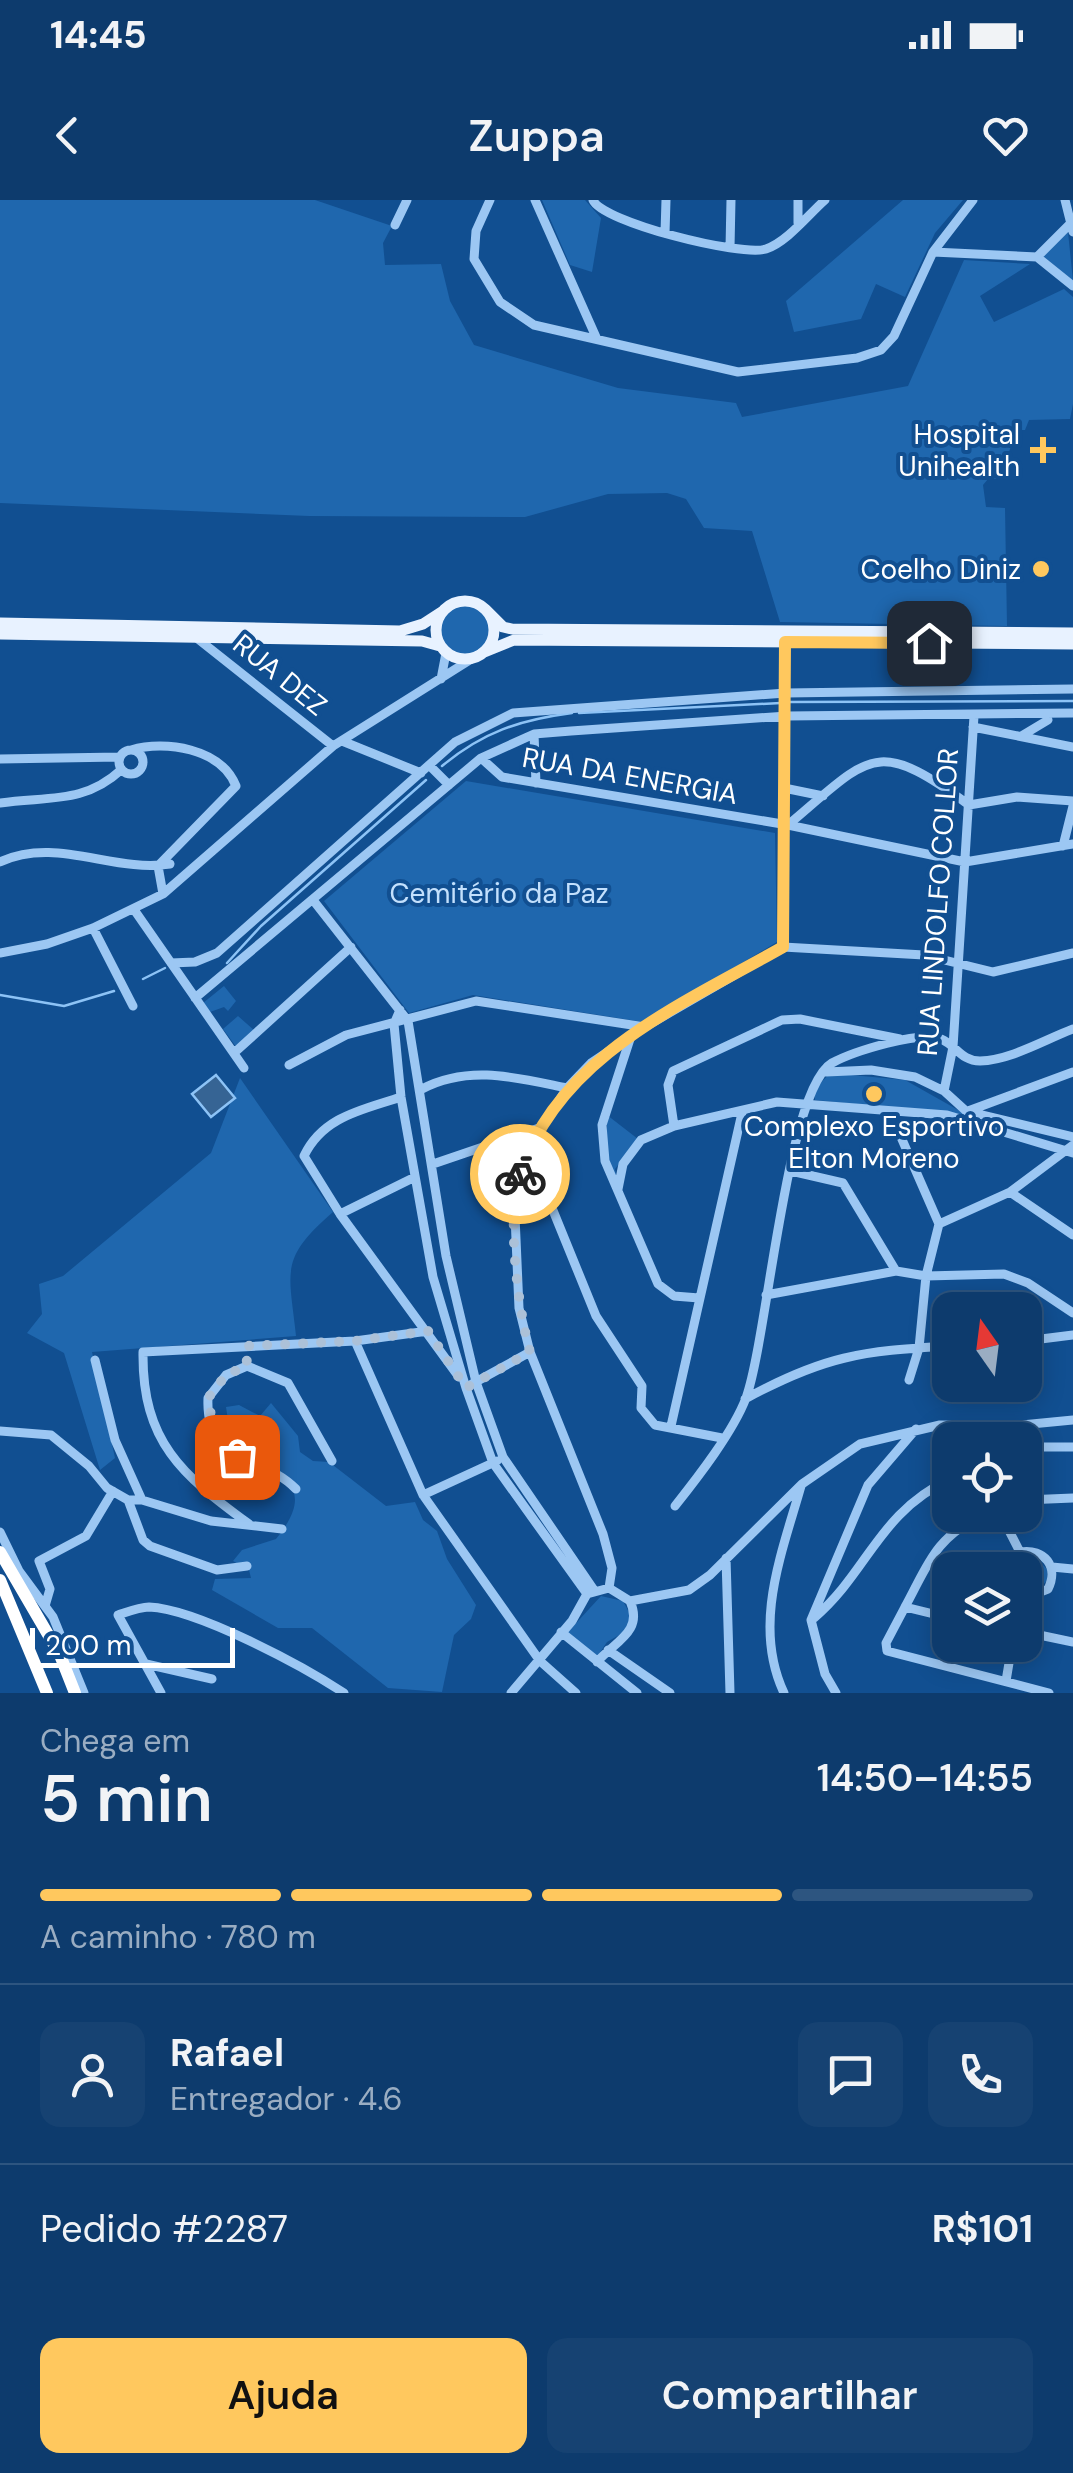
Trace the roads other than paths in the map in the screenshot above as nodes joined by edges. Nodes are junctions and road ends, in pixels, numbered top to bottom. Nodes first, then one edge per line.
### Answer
1 (407, 200) edge
2 (490, 200) edge
3 (535, 200) edge
4 (593, 200) edge
5 (666, 200) edge
6 (731, 200) edge
7 (798, 200) edge
8 (825, 200) edge
9 (973, 200) edge
10 (1065, 200) edge
11 (798, 223) junction
12 (395, 225) dead end
13 (1072, 227) edge
14 (665, 233) junction
15 (730, 248) junction
16 (934, 252) junction
17 (1037, 258) junction
18 (1073, 286) edge
19 (596, 337) junction
20 (486, 610) junction
21 (443, 611) junction
22 (0, 624) edge
23 (1073, 633) edge
24 (0, 634) edge
25 (198, 639) junction
26 (785, 642) junction
27 (1073, 644) edge
28 (443, 649) junction
29 (478, 655) junction
30 (440, 682) junction
31 (1073, 690) edge
32 (786, 693) junction
33 (1073, 713) edge
34 (787, 716) junction
35 (974, 716) junction
36 (1016, 717) junction
37 (1050, 717) junction
38 (973, 728) junction
39 (534, 734) junction
40 (1016, 735) junction
41 (1055, 743) junction
42 (338, 744) junction
43 (1073, 747) edge
44 (131, 750) junction
45 (119, 757) junction
46 (481, 758) junction
47 (0, 759) edge
48 (425, 769) junction
49 (121, 770) junction
50 (536, 783) junction
51 (448, 785) junction
52 (784, 788) junction
53 (823, 796) junction
54 (0, 803) edge
55 (1073, 804) edge
56 (969, 805) junction
57 (785, 825) junction
58 (1068, 845) edge
59 (173, 848) junction
60 (0, 862) edge
61 (966, 862) junction
62 (170, 864) junction
63 (158, 866) junction
64 (174, 884) junction
65 (163, 894) junction
66 (313, 900) junction
67 (135, 911) junction
68 (93, 928) junction
69 (351, 947) junction
70 (783, 947) junction
71 (0, 953) edge
72 (1073, 953) edge
73 (210, 956) junction
74 (170, 962) junction
75 (957, 963) junction
76 (225, 973) junction
77 (195, 998) junction
78 (133, 1006) dead end
79 (400, 1010) junction
80 (408, 1021) junction
81 (394, 1024) junction
82 (644, 1027) junction
83 (1073, 1029) edge
84 (630, 1040) junction
85 (905, 1040) junction
86 (953, 1046) junction
87 (234, 1053) junction
88 (289, 1065) dead end
89 (244, 1068) dead end
90 (1073, 1072) edge
91 (816, 1078) junction
92 (567, 1088) junction
93 (422, 1089) junction
94 (944, 1090) junction
95 (401, 1097) junction
96 (806, 1104) junction
97 (966, 1111) junction
98 (890, 1112) junction
99 (742, 1113) junction
100 (674, 1126) junction
101 (540, 1128) junction
102 (1073, 1137) edge
103 (528, 1149) junction
104 (1070, 1149) edge
105 (434, 1164) junction
106 (791, 1171) junction
107 (415, 1177) junction
108 (618, 1189) junction
109 (1010, 1192) junction
110 (340, 1214) junction
111 (939, 1224) junction
112 (1073, 1234) edge
113 (896, 1271) junction
114 (926, 1276) junction
115 (766, 1295) junction
116 (699, 1298) junction
117 (1073, 1313) edge
118 (428, 1331) junction
119 (1073, 1335) edge
120 (1042, 1340) edge
121 (355, 1341) junction
122 (246, 1346) junction
123 (932, 1347) edge
124 (919, 1348) junction
125 (530, 1352) junction
126 (95, 1360) dead end
127 (247, 1366) junction
128 (909, 1380) dead end
129 (476, 1382) junction
130 (466, 1388) junction
131 (746, 1399) junction
132 (1073, 1420) edge
133 (671, 1426) junction
134 (916, 1429) junction
135 (0, 1432) edge
136 (722, 1438) junction
137 (1042, 1447) edge
138 (1073, 1447) edge
139 (504, 1457) junction
140 (332, 1461) dead end
141 (494, 1463) junction
142 (802, 1484) junction
143 (932, 1487) edge
144 (296, 1489) dead end
145 (113, 1492) junction
146 (422, 1495) junction
147 (1073, 1498) edge
148 (1042, 1499) edge
149 (128, 1500) junction
150 (142, 1500) junction
151 (675, 1506) dead end
152 (249, 1524) junction
153 (282, 1529) dead end
154 (0, 1532) edge
155 (954, 1532) edge
156 (1010, 1532) edge
157 (0, 1552) edge
158 (1020, 1552) edge
159 (1042, 1554) edge
160 (726, 1558) junction
161 (247, 1566) dead end
162 (1052, 1567) junction
163 (1073, 1569) edge
164 (0, 1580) edge
165 (609, 1588) junction
166 (590, 1592) junction
167 (1042, 1592) edge
168 (630, 1600) junction
169 (45, 1606) junction
170 (906, 1607) junction
171 (932, 1614) edge
172 (811, 1620) junction
173 (42, 1622) junction
174 (561, 1632) junction
175 (1042, 1636) edge
176 (1073, 1642) edge
177 (608, 1650) junction
178 (65, 1659) junction
179 (540, 1661) junction
180 (597, 1662) junction
181 (1009, 1662) edge
182 (146, 1664) junction
183 (34, 1665) junction
184 (212, 1679) dead end
185 (646, 1679) junction
186 (1006, 1681) junction
187 (47, 1693) edge
188 (75, 1693) edge
189 (84, 1693) edge
190 (161, 1693) edge
191 (344, 1693) edge
192 (512, 1693) edge
193 (576, 1693) edge
194 (636, 1693) edge
195 (670, 1693) edge
196 (730, 1693) edge
197 (784, 1693) edge
198 (836, 1693) edge
199 (1049, 1693) edge

1 - 12 street
2 - 19 street
3 - 19 street
4 - 14 street
5 - 14 street
6 - 15 street
7 - 11 street
8 - 11 street
9 - 16 street
10 - 13 street
11 - 15 street
13 - 17 street
14 - 15 street
16 - 17 street
16 - 19 street
17 - 18 street
20 - 21 main road
20 - 23 main road
20 - 29 main road
21 - 22 main road
21 - 28 main road
24 - 25 main road
25 - 28 main road
25 - 42 street, RUA DEZ
26 - 27 main road
26 - 29 main road
26 - 32 street
28 - 29 main road
28 - 30 street
29 - 30 street
30 - 42 street
31 - 32 street
32 - 34 street
32 - 48 street
33 - 37 street
34 - 35 street
34 - 39 street
34 - 52 street
35 - 36 street
35 - 38 street, RUA LINDOLFO COLLOR
36 - 37 street
36 - 40 street
37 - 40 street
37 - 41 street
38 - 40 street
38 - 56 street, RUA LINDOLFO COLLOR
39 - 46 street
39 - 50 street
40 - 41 street
41 - 43 street
42 - 48 street
42 - 64 street
44 - 45 street
44 - 49 street
44 - 59 street
45 - 47 street
45 - 49 street
46 - 50 street, RUA DA ENERGIA
46 - 51 street
48 - 51 street
48 - 73 street
49 - 54 street
50 - 57 street, RUA DA ENERGIA
51 - 66 street
52 - 53 street
52 - 57 street
53 - 56 street
53 - 57 street
55 - 56 street
55 - 58 street
56 - 61 street, RUA LINDOLFO COLLOR
57 - 61 street, RUA DA ENERGIA
57 - 70 street
58 - 61 street, RUA DA ENERGIA
59 - 62 street
59 - 63 street
60 - 63 street
61 - 75 street, RUA LINDOLFO COLLOR
62 - 63 street
62 - 64 street
63 - 65 street
64 - 65 street
65 - 67 street
66 - 69 street
66 - 76 street
67 - 68 street
67 - 74 street
68 - 71 street
68 - 78 street
69 - 79 street
69 - 87 street
70 - 75 street
70 - 82 street
72 - 75 street
73 - 74 street
73 - 76 street
74 - 77 street
75 - 86 street, RUA LINDOLFO COLLOR
76 - 77 street
77 - 87 street
79 - 80 street
79 - 81 street
80 - 81 street
80 - 82 street
80 - 93 street
81 - 88 street
81 - 95 street
82 - 84 street
83 - 86 street
84 - 92 street
84 - 108 street
85 - 86 street
85 - 91 street
85 - 100 street
86 - 94 street, RUA LINDOLFO COLLOR
87 - 89 street
90 - 97 street
91 - 94 street
91 - 96 street
92 - 93 street
92 - 101 street
93 - 105 street
94 - 97 street
95 - 107 street
95 - 110 street
96 - 98 street
96 - 99 street
96 - 106 street
97 - 102 street
98 - 104 street
98 - 111 street
99 - 100 street
99 - 116 street
100 - 108 street
101 - 103 street
101 - 105 street
103 - 125 street
103 - 133 street
104 - 109 street
105 - 129 street
106 - 113 street
106 - 115 street
107 - 110 street
107 - 130 street
108 - 116 street
109 - 111 street
109 - 112 street
110 - 118 street
111 - 114 street
113 - 114 street
113 - 115 street
114 - 117 street
114 - 124 street
115 - 131 street
116 - 133 street
118 - 121 street
118 - 130 street
119 - 120 street
121 - 122 street
121 - 146 street
122 - 127 street
122 - 152 street
123 - 124 street
124 - 128 street
124 - 131 street
125 - 129 street
125 - 165 street
126 - 150 street
127 - 140 street
127 - 144 street
129 - 130 street
129 - 139 street
130 - 141 street
131 - 136 street
132 - 134 street
133 - 136 street
134 - 142 street
134 - 172 street
135 - 145 street
136 - 151 street
137 - 138 street
139 - 141 street
139 - 166 street
141 - 146 street
141 - 166 street
142 - 160 street
142 - 197 street
143 - 172 street
145 - 149 street
145 - 169 street
146 - 179 street
147 - 148 street
149 - 150 street
149 - 161 street
150 - 152 street
152 - 153 street
154 - 169 street
155 - 170 street
156 - 158 street
157 - 173 highway
159 - 162 street
160 - 168 street
160 - 196 street
162 - 163 street
162 - 167 street
164 - 183 highway
165 - 166 street
165 - 168 street
166 - 174 street
168 - 177 street
169 - 173 highway
169 - 178 street
170 - 171 street
170 - 186 street
172 - 198 street
173 - 178 highway
174 - 179 street
174 - 180 street
175 - 176 street
177 - 180 street
177 - 185 street
178 - 183 highway
178 - 188 highway
178 - 189 street
179 - 192 street
179 - 193 street
180 - 194 street
181 - 186 street
182 - 184 street
182 - 190 street
182 - 191 street
183 - 187 highway
185 - 194 street
185 - 195 street
186 - 199 street

